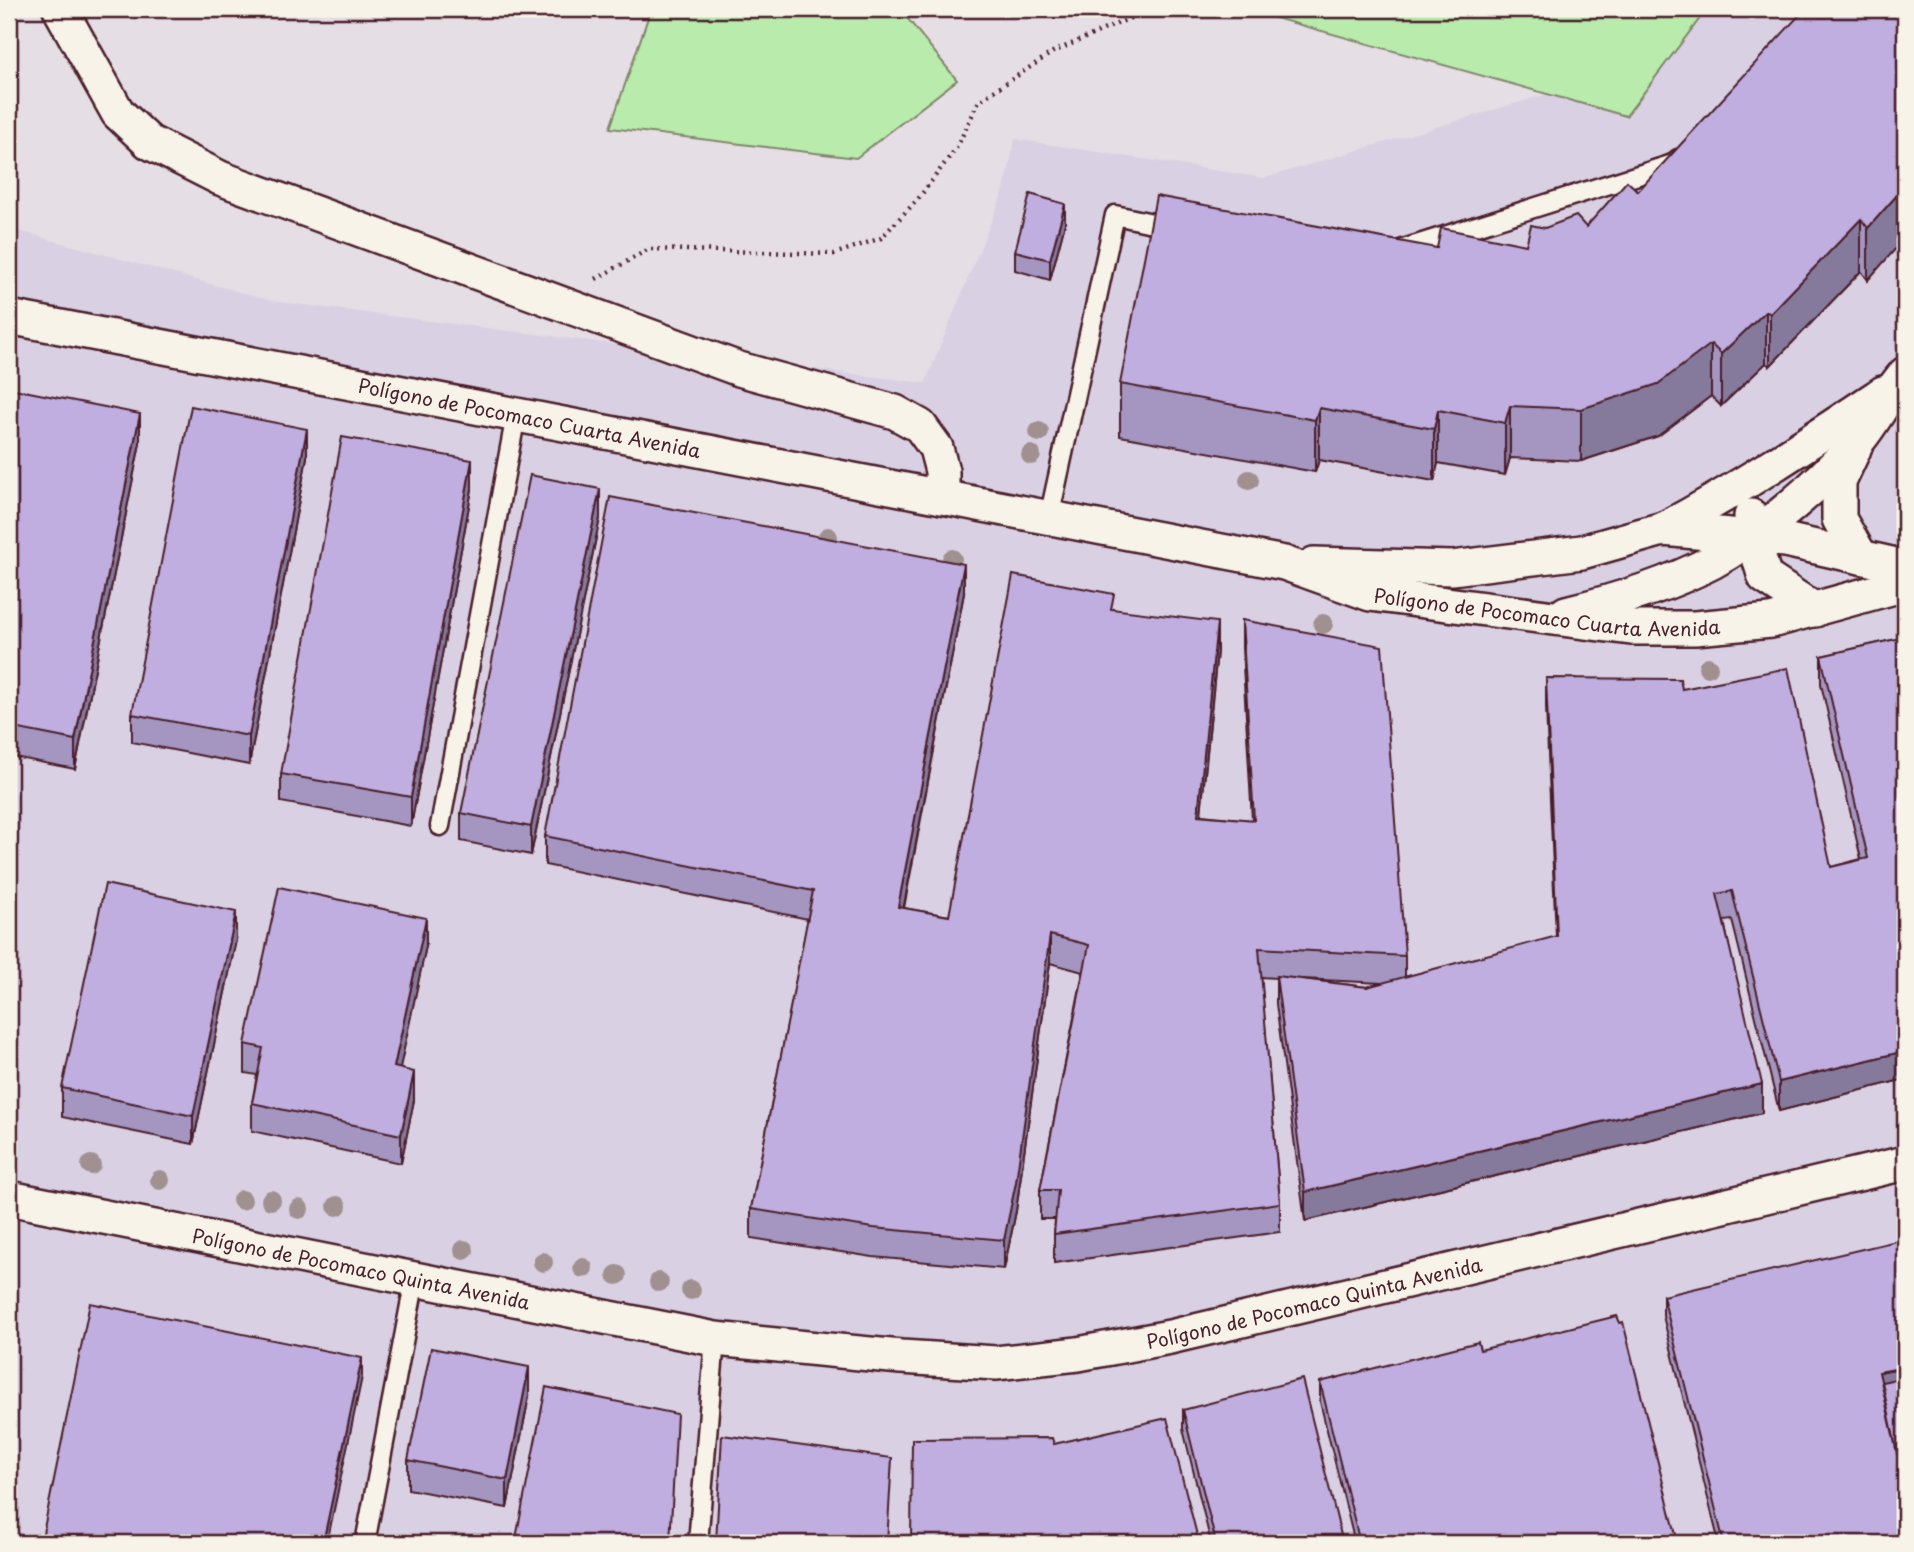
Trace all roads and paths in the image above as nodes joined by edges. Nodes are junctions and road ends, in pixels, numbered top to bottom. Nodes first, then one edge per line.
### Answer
1 (60, 9) edge
2 (1152, 9) edge
3 (1691, 145) edge
4 (1182, 229) edge
5 (1383, 256) edge
6 (568, 306) junction
7 (9, 317) edge
8 (1901, 379) edge
9 (516, 415) junction
10 (1857, 442) junction
11 (1770, 469) junction
12 (942, 497) junction
13 (1049, 518) junction
14 (1663, 529) junction
15 (1752, 536) junction
16 (1861, 557) junction
17 (1284, 563) junction
18 (1905, 567) edge
19 (1905, 584) edge
20 (1815, 610) junction
21 (1546, 617) junction
22 (440, 826) dead end
23 (1905, 1163) edge
24 (9, 1198) edge
25 (415, 1279) junction
26 (715, 1339) junction
27 (365, 1543) edge
28 (698, 1543) edge

1 - 6 street
2 - 6 path
3 - 5 lane
4 - 13 lane
6 - 12 street
7 - 9 street, Polígono de Pocomaco Cuarta Avenida
8 - 10 street
8 - 11 street
9 - 12 street, Polígono de Pocomaco Cuarta Avenida
9 - 22 lane
10 - 15 street
10 - 16 street
11 - 14 street
11 - 15 street
12 - 13 street, Polígono de Pocomaco Cuarta Avenida
13 - 17 street, Polígono de Pocomaco Cuarta Avenida
14 - 15 street, Polígono de Pocomaco Cuarta Avenida
14 - 17 street, Polígono de Pocomaco Cuarta Avenida
15 - 16 street, Polígono de Pocomaco Cuarta Avenida
15 - 20 street
15 - 21 street
16 - 18 street, Polígono de Pocomaco Cuarta Avenida
17 - 21 street, Polígono de Pocomaco Cuarta Avenida
19 - 20 street, Polígono de Pocomaco Cuarta Avenida
20 - 21 street, Polígono de Pocomaco Cuarta Avenida
23 - 26 street, Polígono de Pocomaco Quinta Avenida
24 - 25 street, Polígono de Pocomaco Quinta Avenida
25 - 26 street, Polígono de Pocomaco Quinta Avenida
25 - 27 lane
26 - 28 lane

